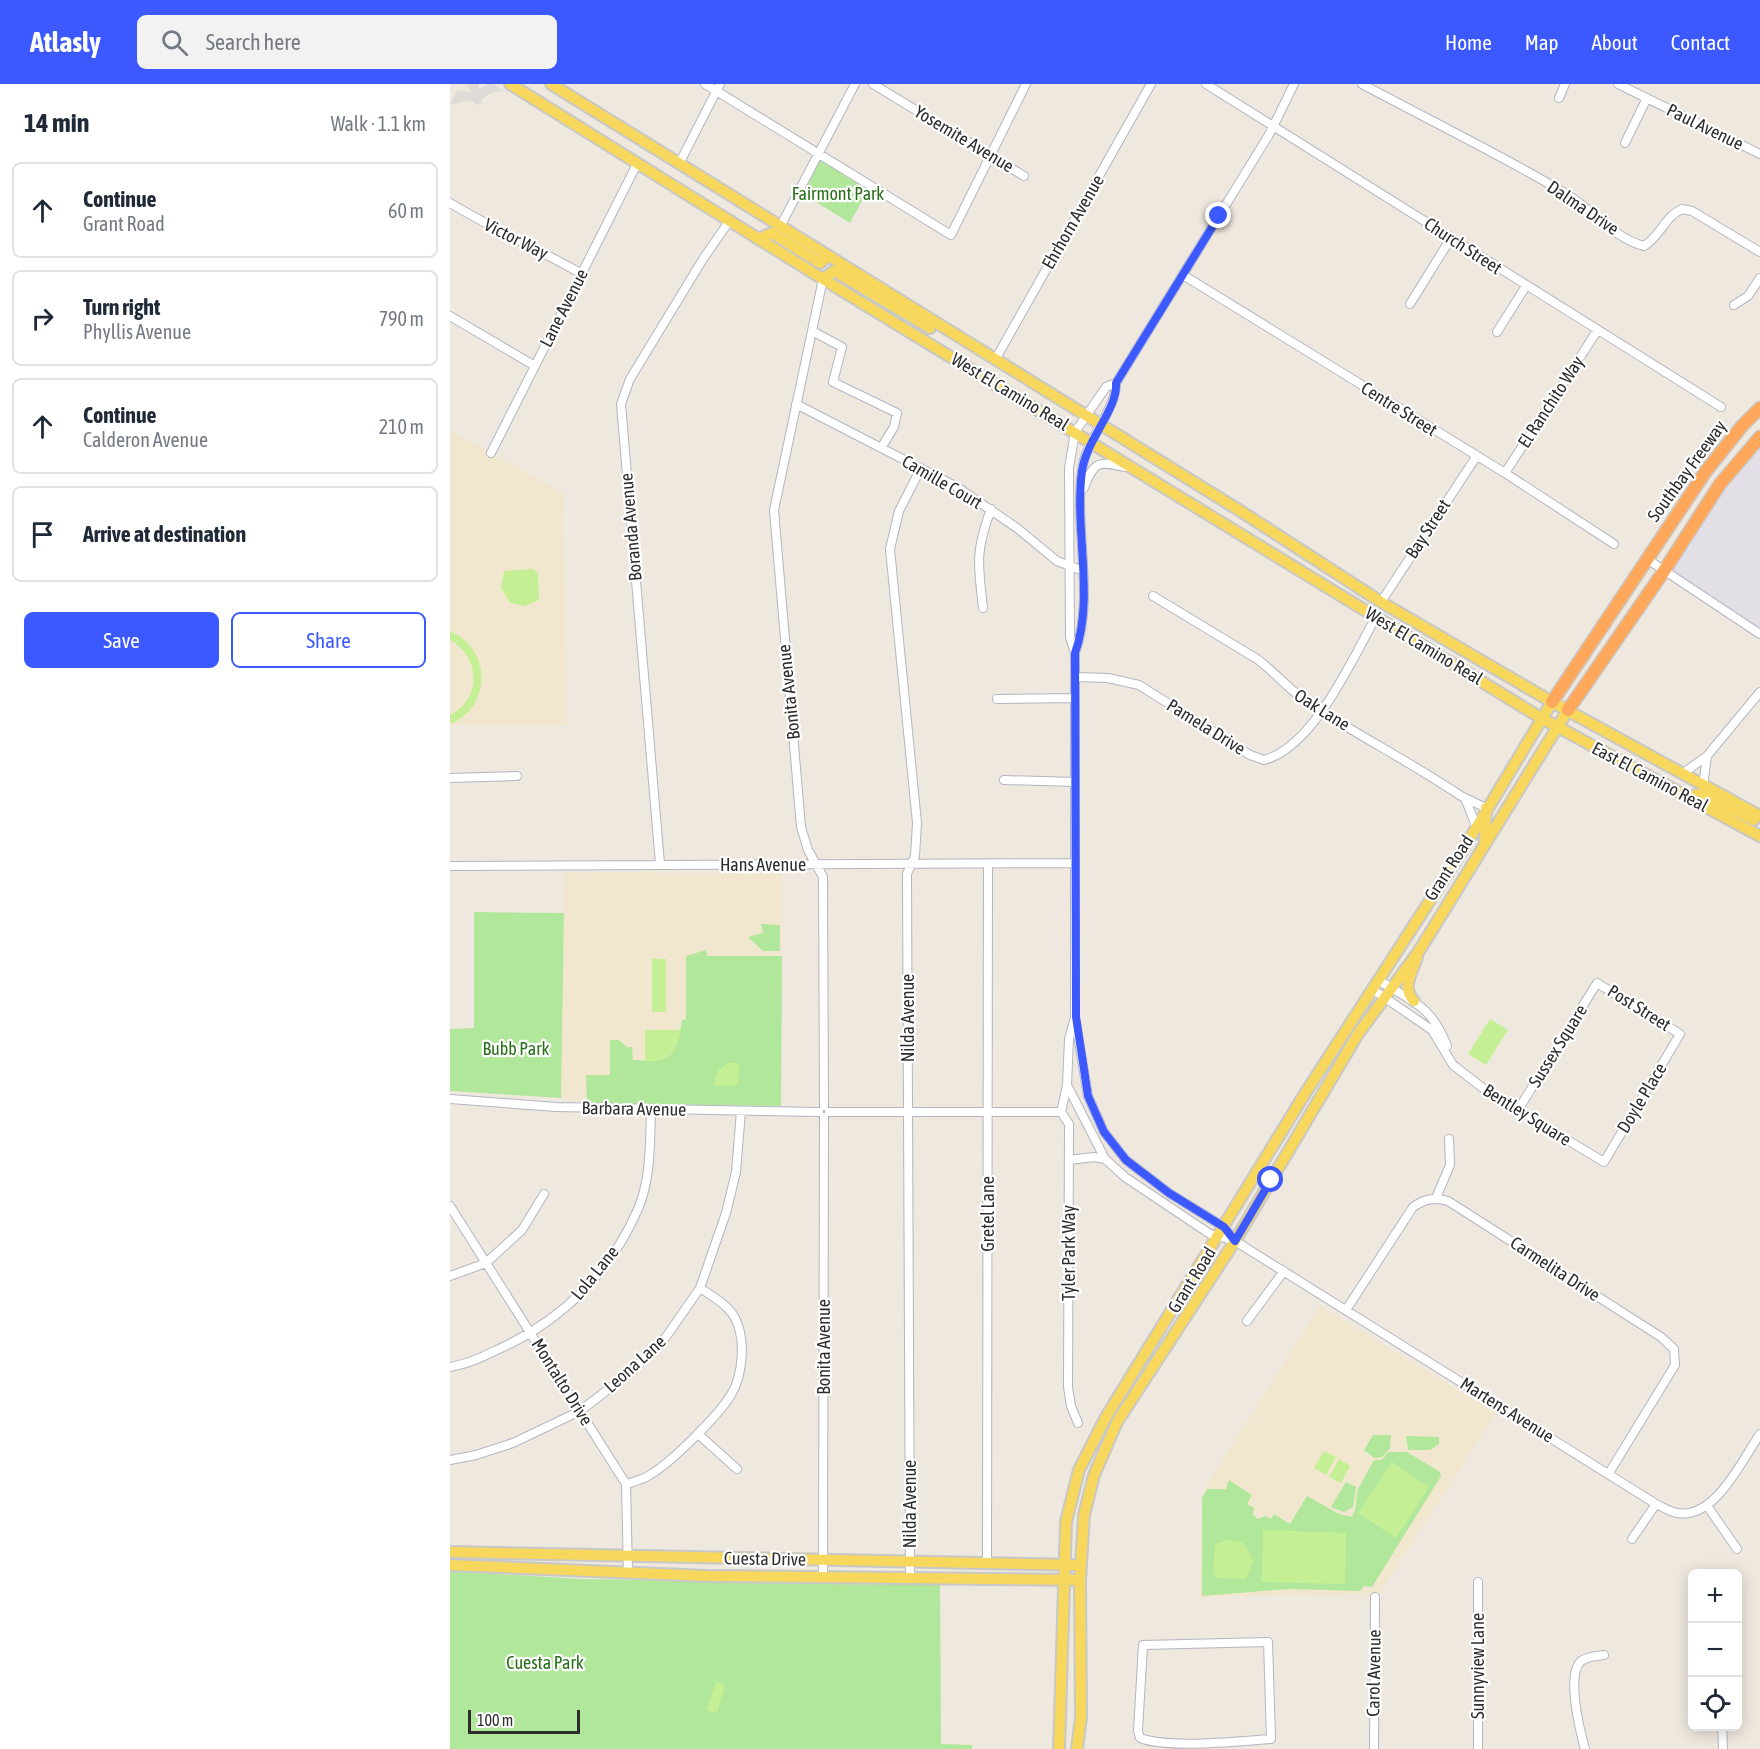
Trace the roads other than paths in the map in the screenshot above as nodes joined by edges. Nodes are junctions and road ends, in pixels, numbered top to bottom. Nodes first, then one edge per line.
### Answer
1 (510, 84) edge
2 (552, 84) edge
3 (705, 84) edge
4 (855, 84) edge
5 (873, 84) edge
6 (1026, 84) edge
7 (1151, 84) edge
8 (1206, 84) edge
9 (1294, 84) edge
10 (1362, 84) edge
11 (1565, 84) edge
12 (1618, 84) edge
13 (718, 88) edge
14 (1558, 98) dead end
15 (1647, 98) junction
16 (1274, 126) junction
17 (1625, 143) dead end
18 (818, 154) junction
19 (989, 154) junction
20 (1760, 154) edge
21 (637, 164) junction
22 (679, 164) junction
23 (1024, 176) dead end
24 (450, 203) edge
25 (730, 220) junction
26 (780, 227) junction
27 (758, 238) junction
28 (1451, 238) junction
29 (1760, 252) edge
30 (828, 256) junction
31 (582, 273) junction
32 (1183, 275) junction
33 (1760, 278) edge
34 (823, 279) junction
35 (1526, 286) junction
36 (1410, 304) dead end
37 (1734, 304) dead end
38 (450, 316) edge
39 (945, 329) junction
40 (812, 331) junction
41 (1597, 331) junction
42 (1497, 332) dead end
43 (995, 360) junction
44 (535, 366) junction
45 (1116, 383) junction
46 (796, 405) junction
47 (1721, 407) dead end
48 (1760, 408) edge
49 (1085, 417) junction
50 (1100, 425) junction
51 (1075, 432) junction
52 (1760, 437) edge
53 (1090, 442) junction
54 (881, 448) junction
55 (491, 453) dead end
56 (1476, 457) junction
57 (921, 468) junction
58 (1133, 468) junction
59 (1505, 473) junction
60 (1081, 495) junction
61 (991, 509) junction
62 (1614, 544) dead end
63 (1647, 559) junction
64 (1070, 566) junction
65 (1081, 570) junction
66 (1664, 571) junction
67 (1153, 596) dead end
68 (1382, 602) junction
69 (983, 608) dead end
70 (1376, 617) junction
71 (1760, 634) edge
72 (1075, 653) junction
73 (1075, 677) junction
74 (1760, 692) edge
75 (1075, 698) junction
76 (997, 699) dead end
77 (1552, 702) junction
78 (1322, 710) junction
79 (1568, 710) junction
80 (1541, 717) junction
81 (1557, 726) junction
82 (1707, 756) junction
83 (1682, 774) junction
84 (517, 776) dead end
85 (450, 778) edge
86 (1005, 780) dead end
87 (1075, 782) junction
88 (1703, 786) junction
89 (1465, 798) junction
90 (1692, 799) junction
91 (1486, 808) junction
92 (1760, 818) edge
93 (1493, 823) junction
94 (1476, 826) junction
95 (1760, 836) edge
96 (1075, 863) junction
97 (660, 864) junction
98 (988, 864) junction
99 (818, 865) junction
100 (450, 866) edge
101 (910, 866) junction
102 (1419, 951) junction
103 (1597, 983) joint
104 (1375, 985) junction
105 (1387, 992) junction
106 (1414, 1001) junction
107 (1076, 1017) junction
108 (1680, 1034) joint
109 (1453, 1065) junction
110 (1067, 1085) junction
111 (450, 1099) edge
112 (651, 1110) junction
113 (1518, 1110) junction
114 (741, 1111) junction
115 (824, 1112) junction
116 (909, 1112) junction
117 (989, 1112) junction
118 (1061, 1112) junction
119 (1449, 1139) dead end
120 (1105, 1159) junction
121 (1069, 1160) junction
122 (1604, 1162) joint
123 (544, 1194) dead end
124 (1436, 1198) junction
125 (450, 1206) edge
126 (1224, 1227) junction
127 (1218, 1238) junction
128 (1235, 1241) junction
129 (486, 1263) junction
130 (1284, 1271) junction
131 (450, 1276) edge
132 (700, 1288) junction
133 (1346, 1310) junction
134 (1248, 1321) dead end
135 (532, 1334) junction
136 (450, 1367) edge
137 (580, 1411) junction
138 (1078, 1423) dead end
139 (698, 1434) junction
140 (1760, 1434) edge
141 (450, 1460) edge
142 (737, 1469) dead end
143 (1609, 1473) junction
144 (626, 1484) junction
145 (1656, 1504) junction
146 (1708, 1507) junction
147 (1632, 1539) dead end
148 (1737, 1549) dead end
149 (450, 1552) edge
150 (626, 1556) junction
151 (823, 1561) junction
152 (910, 1562) junction
153 (987, 1564) junction
154 (450, 1565) edge
155 (1064, 1565) junction
156 (1081, 1565) junction
157 (628, 1573) junction
158 (823, 1578) junction
159 (910, 1578) junction
160 (1064, 1580) junction
161 (1080, 1580) junction
162 (1478, 1582) dead end
163 (1375, 1597) dead end
164 (1604, 1655) dead end
165 (1722, 1731) edge
166 (1203, 1746) edge
167 (1059, 1749) edge
168 (1077, 1749) edge
169 (1374, 1749) edge
170 (1478, 1749) edge
171 (1585, 1749) edge
172 (1723, 1749) edge

1 - 21 main road, West El Camino Real
2 - 22 main road, West El Camino Real
3 - 13 street
4 - 18 street
5 - 19 street, Yosemite Avenue
6 - 19 street
7 - 43 street, Ehrhorn Avenue
8 - 16 street, Church Street
9 - 16 street
10 - 29 street, Dalma Drive
11 - 14 street
12 - 15 street, Paul Avenue
13 - 18 street
13 - 22 street
15 - 17 street
15 - 20 street, Paul Avenue
16 - 28 street, Church Street
16 - 32 street
18 - 19 street
18 - 26 street
19 - 23 street, Yosemite Avenue
21 - 25 main road, West El Camino Real
21 - 31 street, Lane Avenue
22 - 26 main road, West El Camino Real
24 - 31 street, Victor Way
25 - 27 main road, West El Camino Real
25 - 97 street, Boranda Avenue
26 - 30 main road, West El Camino Real
27 - 30 main road
27 - 34 main road, West El Camino Real
28 - 35 street, Church Street
28 - 36 street
30 - 39 main road, West El Camino Real
31 - 44 street, Lane Avenue
32 - 45 street
32 - 56 street, Centre Street
33 - 37 street
34 - 39 main road
34 - 40 street, Bonita Avenue
34 - 51 main road, West El Camino Real
35 - 41 street, Church Street
35 - 42 street
38 - 44 street
39 - 43 main road, West El Camino Real
40 - 46 street, Bonita Avenue
40 - 54 street
41 - 47 street, Church Street
41 - 59 street, El Ranchito Way
43 - 49 main road, West El Camino Real
44 - 55 street, Lane Avenue
45 - 49 street
45 - 50 street
46 - 54 street, Camille Court
46 - 99 street, Bonita Avenue
48 - 63 highway, Southbay Freeway
49 - 50 main road, West El Camino Real
49 - 51 street
50 - 53 street
50 - 68 main road, West El Camino Real
51 - 53 main road, West El Camino Real
51 - 64 street
52 - 66 highway
53 - 58 main road, West El Camino Real
53 - 60 street
54 - 57 street, Camille Court
56 - 59 street, Centre Street
56 - 68 street, Bay Street
57 - 61 street, Camille Court
57 - 101 street, Nilda Avenue
58 - 60 street
58 - 70 main road, West El Camino Real
59 - 62 street, Centre Street
60 - 65 street
61 - 64 street, Camille Court
61 - 69 street
63 - 66 street
63 - 77 highway, Southbay Freeway
64 - 65 street, Camille Court
64 - 72 street
65 - 72 street
66 - 71 street
66 - 79 highway
67 - 78 street, Oak Lane
68 - 77 main road, West El Camino Real
70 - 78 street
70 - 80 main road, West El Camino Real
72 - 73 street
73 - 75 street
73 - 78 street, Pamela Drive
74 - 82 street
75 - 76 street
75 - 87 street
77 - 79 main road, West El Camino Real
77 - 80 main road, Grant Road
78 - 89 street, Oak Lane
79 - 81 main road, Grant Road
79 - 83 main road, East El Camino Real
80 - 81 main road, East El Camino Real
80 - 91 main road, Grant Road
81 - 90 main road, East El Camino Real
81 - 93 main road, Grant Road
82 - 83 street
82 - 88 street
83 - 88 main road, East El Camino Real
84 - 85 street
86 - 87 street
87 - 96 street
88 - 92 main road, East El Camino Real
89 - 91 street, Oak Lane
89 - 94 street
90 - 92 main road
90 - 95 main road, East El Camino Real
91 - 93 main road
91 - 94 main road, Grant Road
93 - 94 main road
93 - 102 main road, Grant Road
94 - 104 main road, Grant Road
96 - 98 street, Hans Avenue
96 - 107 street
97 - 99 street, Hans Avenue
97 - 100 street, Hans Avenue
98 - 101 street, Hans Avenue
98 - 117 street, Gretel Lane
99 - 101 street, Hans Avenue
99 - 115 street, Bonita Avenue
101 - 116 street, Nilda Avenue
102 - 105 main road, Grant Road
102 - 106 main road
103 - 108 street, Post Street
103 - 113 street, Sussex Square
104 - 105 street, Bentley Square
104 - 126 main road, Grant Road
105 - 106 street, Bentley Square
105 - 109 street, Bentley Square
105 - 128 main road, Grant Road
106 - 109 street, Bentley Square
107 - 110 street, Tyler Park Way
107 - 126 street
108 - 122 street, Doyle Place
109 - 113 street, Bentley Square
110 - 118 street, Tyler Park Way
110 - 120 street
111 - 112 street, Barbara Avenue
112 - 114 street, Barbara Avenue
112 - 135 street, Lola Lane
113 - 122 street, Bentley Square
114 - 115 street, Barbara Avenue
114 - 132 street, Leona Lane
115 - 116 street, Barbara Avenue
115 - 151 street, Bonita Avenue
116 - 117 street, Barbara Avenue
116 - 152 street, Nilda Avenue
117 - 118 street, Barbara Avenue
117 - 153 street, Gretel Lane
118 - 121 street, Tyler Park Way
119 - 124 street
120 - 121 street
120 - 127 street
121 - 138 street, Tyler Park Way
123 - 129 street
124 - 133 street
124 - 143 street, Carmelita Drive
125 - 129 street, Montalto Drive
126 - 127 main road, Grant Road
126 - 128 street
127 - 128 street
127 - 155 main road, Grant Road
128 - 130 street, Martens Avenue
128 - 156 main road, Grant Road
129 - 131 street
129 - 135 street, Montalto Drive
130 - 133 street, Martens Avenue
130 - 134 street
132 - 137 street, Leona Lane
132 - 139 street
133 - 143 street, Martens Avenue
135 - 136 street, Lola Lane
135 - 137 street, Montalto Drive
137 - 141 street, Leona Lane
137 - 144 street, Montalto Drive
139 - 142 street
139 - 144 street
140 - 146 street
143 - 145 street, Martens Avenue
144 - 150 street
145 - 146 street, Martens Avenue
145 - 147 street
146 - 148 street
149 - 150 main road, Cuesta Drive
150 - 151 main road, Cuesta Drive
150 - 157 street
151 - 152 main road, Cuesta Drive
151 - 158 street, Bonita Avenue
152 - 153 main road, Cuesta Drive
152 - 159 street, Nilda Avenue
153 - 155 main road, Cuesta Drive
154 - 157 main road, Cuesta Drive
155 - 156 main road, Cuesta Drive
155 - 160 main road, Grant Road
156 - 161 main road, Grant Road
157 - 158 main road, Cuesta Drive
158 - 159 main road, Cuesta Drive
159 - 160 main road, Cuesta Drive
160 - 161 main road, Cuesta Drive
160 - 167 main road, Grant Road
161 - 168 main road, Grant Road
162 - 170 street, Sunnyview Lane
163 - 169 street, Carol Avenue
164 - 171 street
165 - 172 street
166 - 166 street

